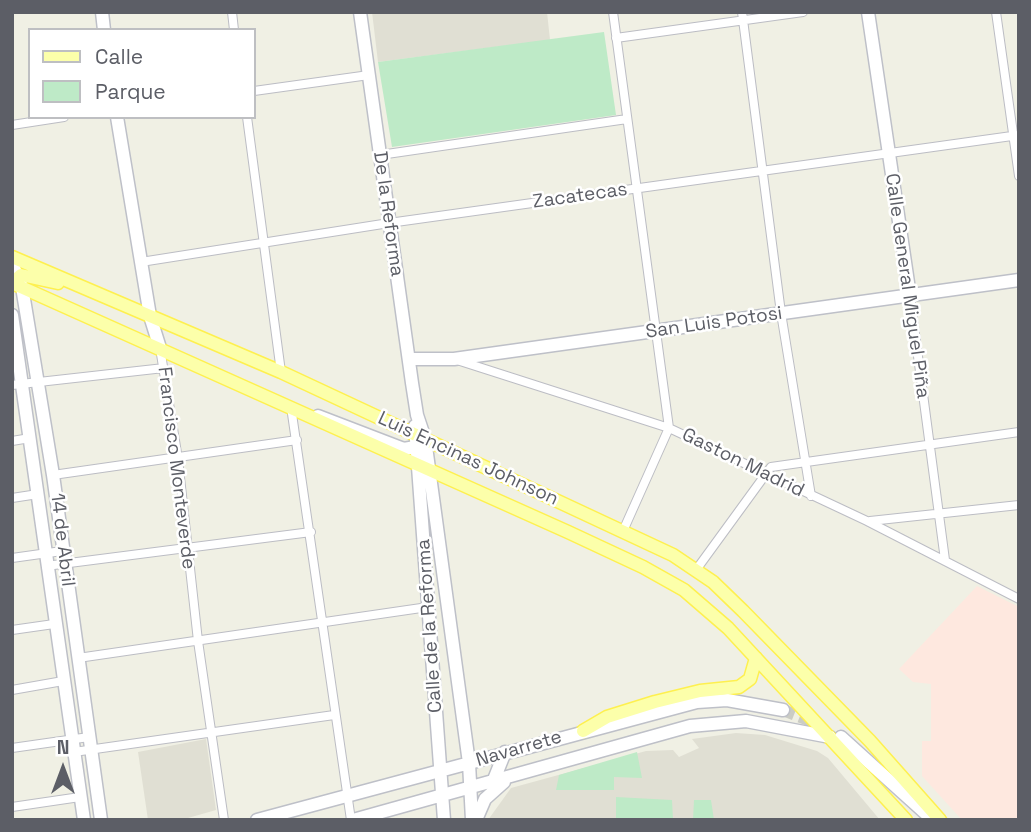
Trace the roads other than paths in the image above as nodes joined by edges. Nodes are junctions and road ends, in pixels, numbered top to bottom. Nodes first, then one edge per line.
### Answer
1 (360, 12) edge
2 (613, 12) edge
3 (803, 12) edge
4 (868, 12) edge
5 (996, 12) edge
6 (742, 17) edge
7 (616, 38) junction
8 (369, 75) junction
9 (256, 91) edge
10 (51, 119) edge
11 (117, 119) edge
12 (247, 119) edge
13 (627, 119) junction
14 (12, 125) edge
15 (1016, 135) edge
16 (889, 154) junction
17 (380, 155) junction
18 (763, 171) junction
19 (1019, 176) edge
20 (635, 188) junction
21 (389, 223) junction
22 (264, 241) junction
23 (12, 257) edge
24 (141, 262) junction
25 (12, 263) edge
26 (1019, 280) edge
27 (16, 283) edge
28 (79, 286) junction
29 (910, 296) junction
30 (781, 313) junction
31 (150, 316) junction
32 (13, 322) edge
33 (654, 331) junction
34 (160, 348) junction
35 (409, 359) junction
36 (454, 359) junction
37 (164, 368) junction
38 (281, 372) junction
39 (38, 382) junction
40 (18, 384) edge
41 (296, 410) junction
42 (670, 428) junction
43 (1019, 432) edge
44 (30, 438) junction
45 (418, 439) junction
46 (297, 440) junction
47 (12, 441) edge
48 (930, 445) junction
49 (178, 459) junction
50 (805, 461) junction
51 (416, 466) junction
52 (429, 471) junction
53 (764, 473) junction
54 (53, 475) junction
55 (38, 494) junction
56 (549, 496) junction
57 (811, 496) junction
58 (12, 498) edge
59 (1019, 505) edge
60 (939, 516) junction
61 (536, 518) junction
62 (867, 521) junction
63 (623, 531) junction
64 (311, 532) junction
65 (187, 549) junction
66 (62, 551) junction
67 (12, 558) edge
68 (46, 560) junction
69 (945, 560) junction
70 (64, 565) junction
71 (696, 570) junction
72 (1019, 599) edge
73 (428, 607) junction
74 (54, 624) junction
75 (322, 624) junction
76 (12, 631) edge
77 (198, 641) junction
78 (78, 658) junction
79 (756, 658) junction
80 (63, 681) junction
81 (12, 690) edge
82 (783, 710) tunnel mouth
83 (334, 715) junction
84 (583, 731) junction
85 (211, 732) junction
86 (835, 737) junction
87 (72, 738) junction
88 (90, 743) junction
89 (12, 748) edge
90 (74, 752) junction
91 (505, 752) junction
92 (469, 763) junction
93 (441, 771) junction
94 (518, 775) junction
95 (493, 782) junction
96 (471, 789) junction
97 (348, 795) junction
98 (442, 796) junction
99 (80, 797) junction
100 (12, 807) edge
101 (84, 820) edge
102 (101, 820) edge
103 (224, 820) edge
104 (257, 820) edge
105 (352, 820) edge
106 (444, 820) edge
107 (474, 820) edge
108 (906, 820) edge
109 (933, 820) edge
110 (940, 820) edge

1 - 8 main road, De la Reforma
2 - 7 street
3 - 6 street
4 - 16 main road, Calle General Miguel Piña
5 - 15 street
6 - 7 street
6 - 18 street
7 - 13 street
8 - 9 street
8 - 17 main road, De la Reforma
10 - 14 street
11 - 24 main road, Francisco Monteverde
12 - 22 street
13 - 17 street
13 - 20 street
15 - 16 street, Zacatecas
15 - 19 street
16 - 18 street, Zacatecas
16 - 29 main road, Calle General Miguel Piña
17 - 21 main road, De la Reforma
18 - 20 street, Zacatecas
18 - 30 street
20 - 21 street, Zacatecas
20 - 33 street
21 - 22 street, Zacatecas
21 - 35 main road, De la Reforma
22 - 24 street, Zacatecas
22 - 38 street
23 - 28 main road, Luis Encinas Johnson
24 - 31 main road, Francisco Monteverde
25 - 27 main road, 14 de Abril
26 - 29 main road, San Luis Potosi
27 - 28 main road
27 - 34 main road, Luis Encinas Johnson
27 - 39 main road, 14 de Abril
28 - 31 main road, Luis Encinas Johnson
29 - 30 main road, San Luis Potosi
29 - 48 street, Calle General Miguel Piña
30 - 33 main road, San Luis Potosi
30 - 50 street
31 - 34 main road, Francisco Monteverde
31 - 38 main road, Luis Encinas Johnson
32 - 40 main road, 14 de Abril
33 - 36 main road, San Luis Potosi
33 - 42 street
34 - 37 street, Francisco Monteverde
34 - 41 main road, Luis Encinas Johnson
35 - 36 main road, San Luis Potosi
35 - 45 main road, De la Reforma
36 - 42 street, Gaston Madrid
37 - 39 street
37 - 49 street, Francisco Monteverde
38 - 45 main road, Luis Encinas Johnson
39 - 40 street
39 - 54 main road, 14 de Abril
40 - 44 main road, 14 de Abril
41 - 45 main road
41 - 46 street
41 - 51 main road, Luis Encinas Johnson
42 - 53 street, Gaston Madrid
42 - 63 street
43 - 48 street
44 - 47 street
44 - 55 main road, 14 de Abril
45 - 51 main road, Calle de la Reforma
45 - 52 main road, Calle de la Reforma
45 - 56 main road, Luis Encinas Johnson
46 - 49 street
46 - 64 street
48 - 50 street
48 - 60 street, Calle General Miguel Piña
49 - 54 street
49 - 65 street, Francisco Monteverde
50 - 53 street
50 - 57 street
51 - 52 main road, Luis Encinas Johnson
51 - 73 main road, Calle de la Reforma
52 - 61 main road, Luis Encinas Johnson
52 - 92 main road, Calle de la Reforma
53 - 57 street, Gaston Madrid
53 - 71 street
54 - 66 main road, 14 de Abril
55 - 58 street
55 - 68 main road, 14 de Abril
56 - 61 main road
56 - 63 main road, Luis Encinas Johnson
57 - 62 street, Gaston Madrid
59 - 60 street
60 - 62 street
60 - 69 street, Calle General Miguel Piña
61 - 79 main road, Luis Encinas Johnson
62 - 69 street, Gaston Madrid
63 - 71 main road, Luis Encinas Johnson
64 - 65 street
64 - 75 street
65 - 70 street
65 - 77 street, Francisco Monteverde
66 - 68 street
66 - 70 main road, 14 de Abril
67 - 68 street
68 - 70 street
68 - 74 main road, 14 de Abril
69 - 72 street, Gaston Madrid
70 - 78 main road, 14 de Abril
71 - 110 main road, Luis Encinas Johnson
73 - 75 street
73 - 93 main road, Calle de la Reforma
74 - 76 street
74 - 80 main road, 14 de Abril
75 - 77 street
75 - 83 street
77 - 78 street
77 - 85 street, Francisco Monteverde
78 - 88 main road, 14 de Abril
79 - 84 main road
79 - 86 main road, Luis Encinas Johnson
80 - 81 street
80 - 87 main road, 14 de Abril
82 - 84 main road, Navarrete
83 - 85 street
83 - 97 street
84 - 91 main road, Navarrete
85 - 88 street
85 - 103 street, Francisco Monteverde
86 - 94 main road, Navarrete
86 - 108 main road, Luis Encinas Johnson
86 - 109 main road, Navarrete
87 - 88 street
87 - 89 street
87 - 90 main road, 14 de Abril
88 - 90 street
88 - 102 main road, 14 de Abril
90 - 99 main road, 14 de Abril
91 - 92 main road, Navarrete
91 - 95 main road
92 - 93 main road, Navarrete
92 - 96 main road, Calle de la Reforma
93 - 97 main road, Navarrete
93 - 98 main road, Calle de la Reforma
94 - 95 main road, Navarrete
94 - 107 main road
95 - 96 main road, Navarrete
96 - 98 main road, Navarrete
96 - 107 main road, Calle de la Reforma
97 - 104 main road, Navarrete
97 - 105 street
98 - 105 main road, Navarrete
98 - 106 main road, Calle de la Reforma
99 - 100 street
99 - 101 main road, 14 de Abril

